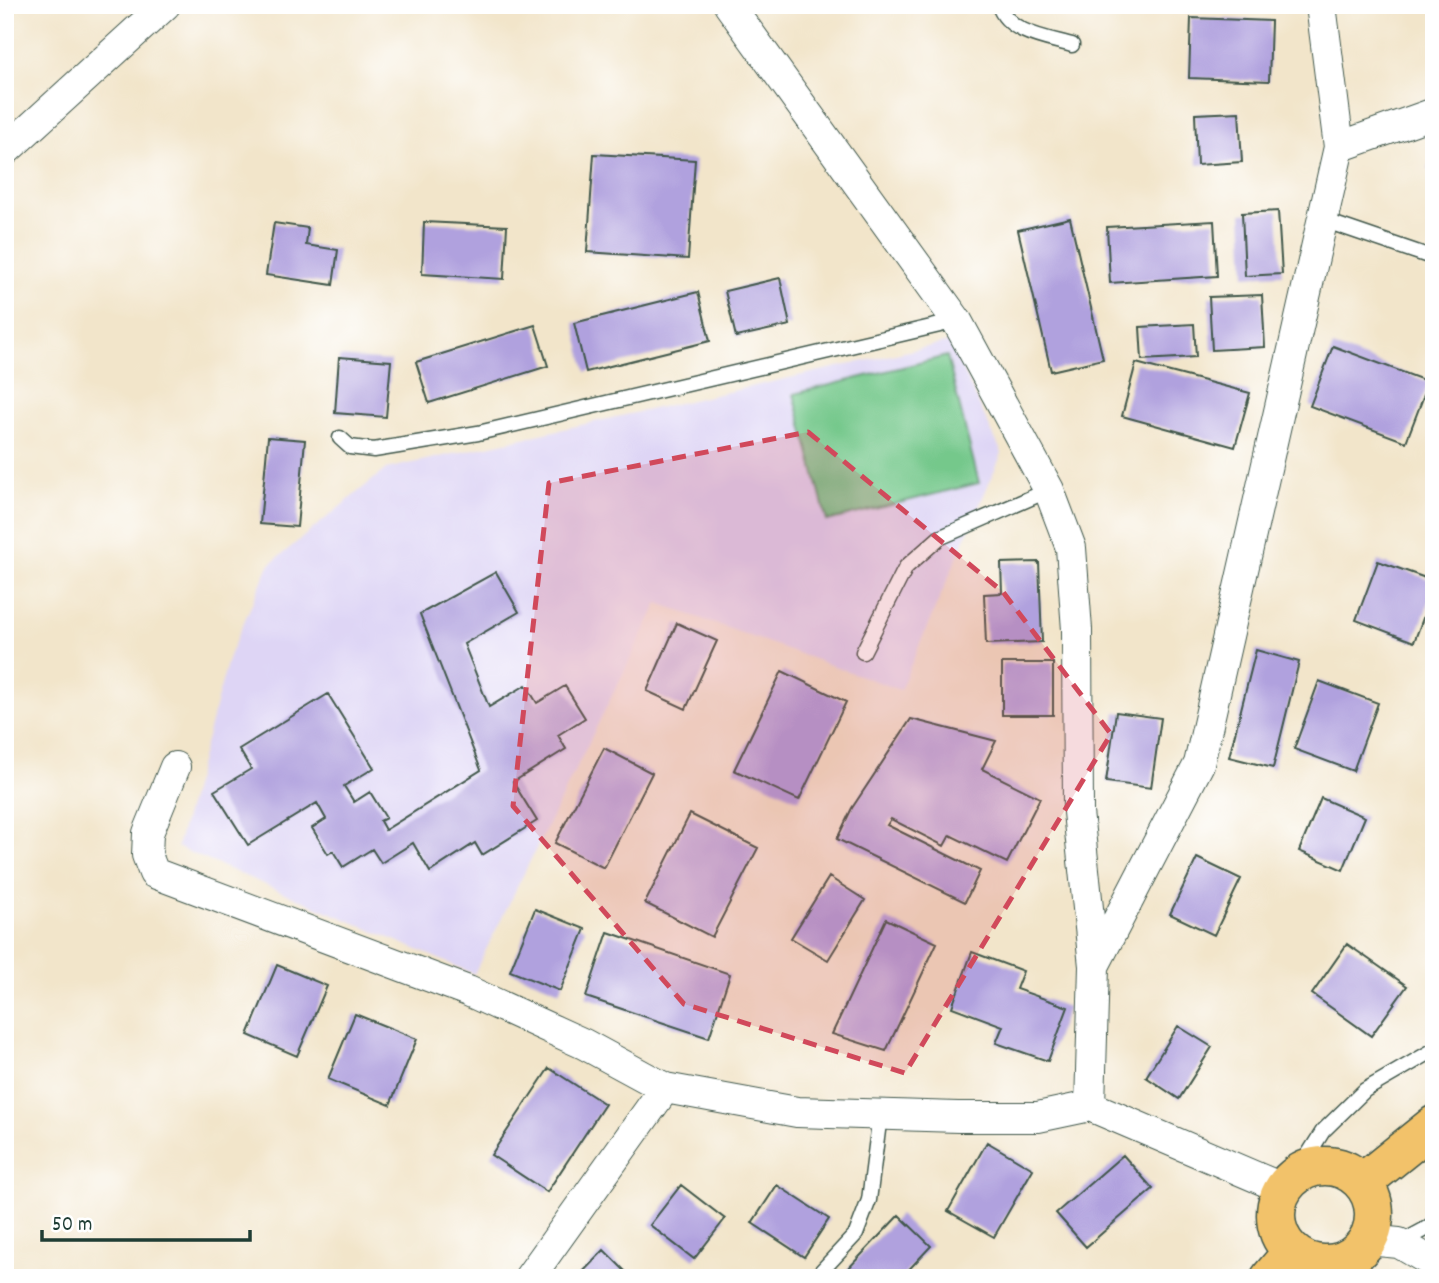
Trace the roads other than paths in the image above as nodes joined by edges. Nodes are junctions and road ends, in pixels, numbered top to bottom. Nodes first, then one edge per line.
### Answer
1 (164, 5) edge
2 (729, 5) edge
3 (999, 5) edge
4 (1321, 5) edge
5 (1072, 45) dead end
6 (1434, 113) edge
7 (1339, 147) junction
8 (5, 151) edge
9 (1322, 220) junction
10 (1434, 258) edge
11 (957, 321) junction
12 (340, 438) dead end
13 (1049, 490) junction
14 (863, 652) dead end
15 (175, 767) dead end
16 (1094, 966) junction
17 (1434, 1050) edge
18 (664, 1088) junction
19 (1090, 1106) junction
20 (880, 1115) junction
21 (1434, 1125) edge
22 (1362, 1182) junction
23 (1289, 1183) junction
24 (1434, 1223) edge
25 (1383, 1242) junction
26 (1434, 1266) edge
27 (1302, 1268) edge
28 (529, 1278) edge
29 (815, 1278) edge

1 - 8 street
2 - 11 street
3 - 5 lane
4 - 7 street
6 - 7 street
7 - 9 street
9 - 10 lane
9 - 16 street
11 - 12 lane
11 - 13 street
13 - 14 lane
13 - 16 street
15 - 18 street
16 - 19 street
17 - 23 lane
18 - 20 street
18 - 28 street
19 - 20 street
19 - 23 street
20 - 29 lane
21 - 22 main road
22 - 23 main road
22 - 25 main road
23 - 27 main road
24 - 25 lane
25 - 26 street
25 - 27 main road

